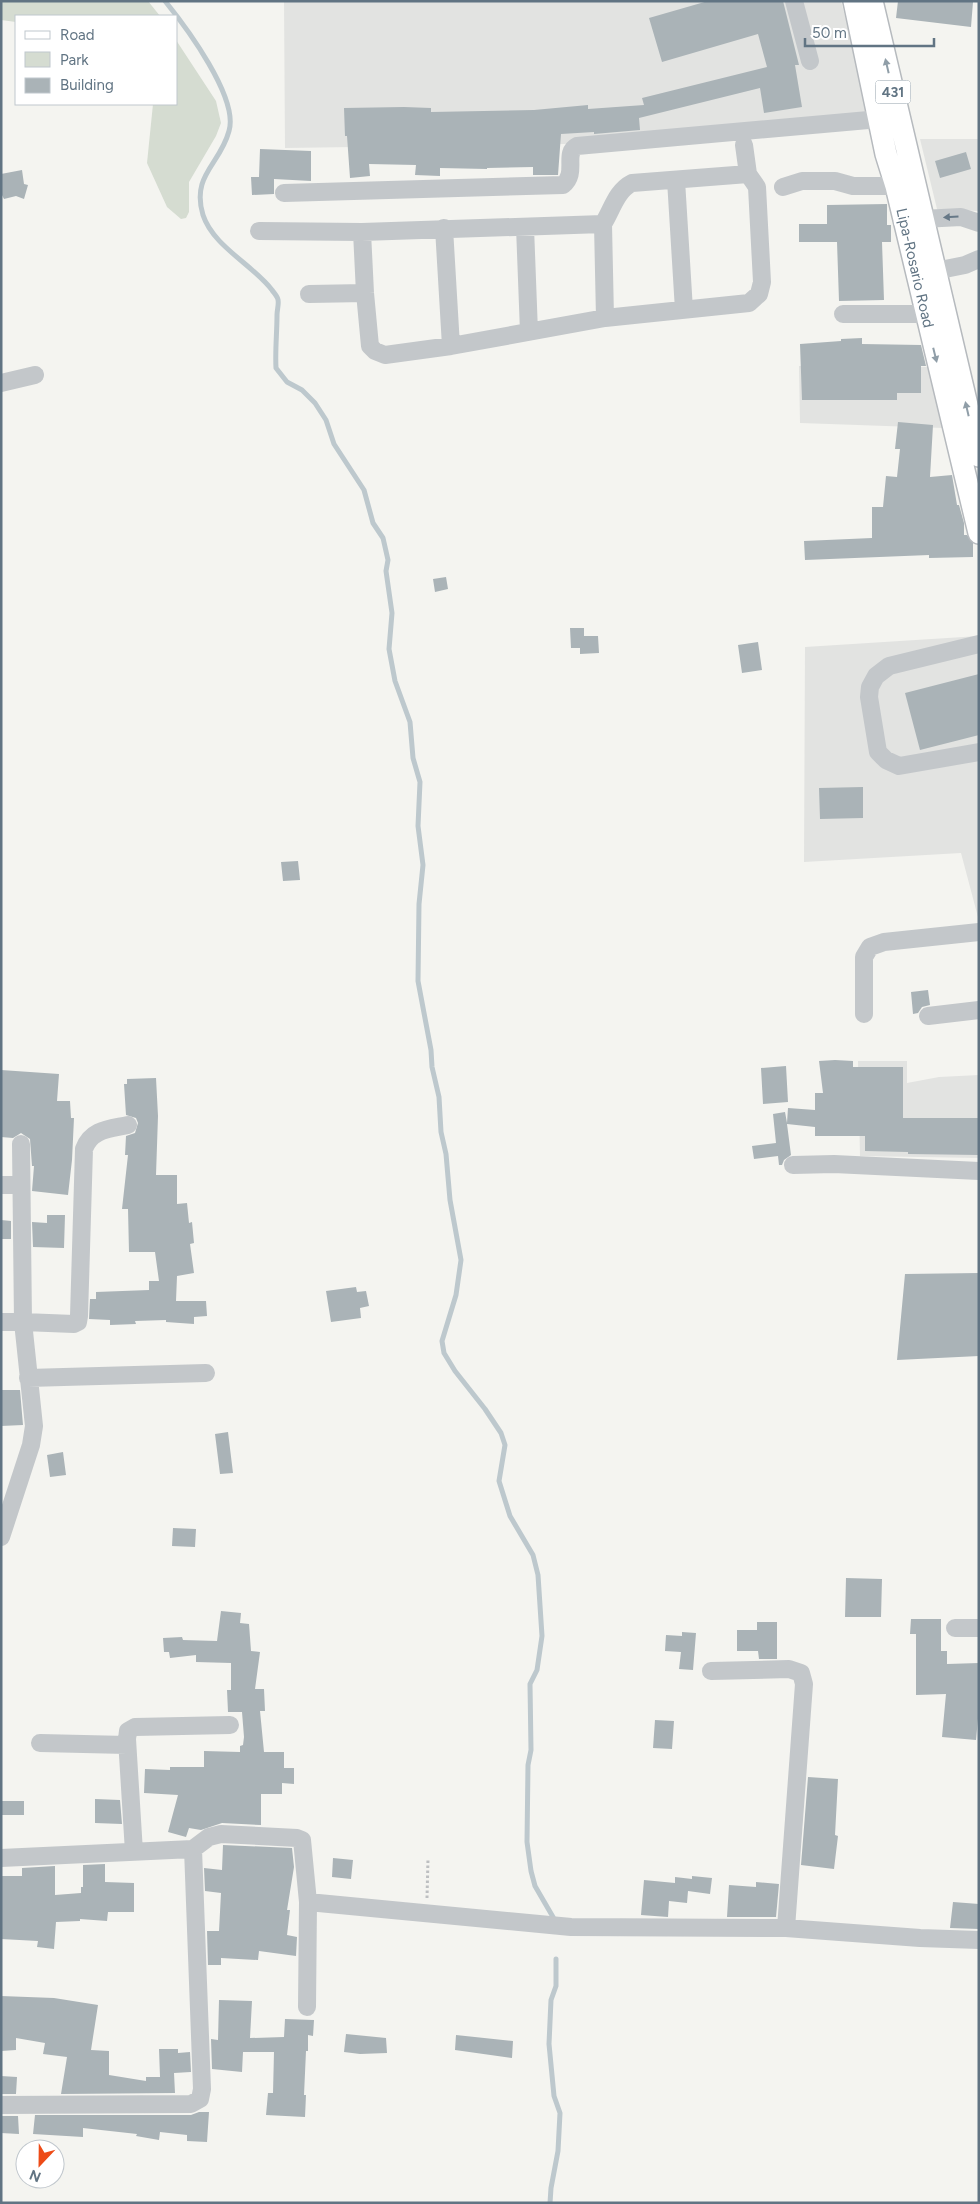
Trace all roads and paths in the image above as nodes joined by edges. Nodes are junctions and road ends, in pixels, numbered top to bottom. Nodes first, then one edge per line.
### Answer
1 (794, 1) edge
2 (854, 1) edge
3 (872, 1) edge
4 (810, 62) dead end
5 (889, 118) junction
6 (744, 145) dead end
7 (676, 180) junction
8 (752, 181) junction
9 (905, 184) junction
10 (284, 193) dead end
11 (922, 220) junction
12 (979, 223) edge
13 (603, 224) junction
14 (525, 227) junction
15 (444, 228) junction
16 (259, 231) dead end
17 (362, 232) junction
18 (979, 259) edge
19 (935, 271) junction
20 (364, 293) junction
21 (309, 294) dead end
22 (684, 310) junction
23 (843, 314) dead end
24 (926, 314) junction
25 (605, 318) junction
26 (530, 332) junction
27 (451, 346) junction
28 (35, 375) dead end
29 (1, 383) edge
30 (979, 456) edge
31 (979, 533) edge
32 (979, 644) edge
33 (979, 752) edge
34 (979, 932) edge
35 (979, 1010) edge
36 (864, 1014) dead end
37 (928, 1016) dead end
38 (128, 1125) dead end
39 (21, 1144) dead end
40 (793, 1165) dead end
41 (979, 1171) edge
42 (21, 1184) junction
43 (1, 1185) edge
44 (1, 1322) edge
45 (23, 1322) junction
46 (206, 1373) dead end
47 (28, 1378) junction
48 (1, 1537) edge
49 (954, 1628) dead end
50 (979, 1628) edge
51 (711, 1672) dead end
52 (230, 1725) dead end
53 (40, 1743) dead end
54 (127, 1744) junction
55 (193, 1849) junction
56 (134, 1852) junction
57 (1, 1858) edge
58 (428, 1858) dead end
59 (308, 1902) junction
60 (427, 1914) junction
61 (786, 1928) junction
62 (979, 1940) edge
63 (307, 2007) dead end
64 (1, 2105) edge

1 - 4 street
2 - 5 main road, Lipa-Rosario Road / 431
5 -> 3 main road, Lipa-Rosario Road / 431
5 - 9 main road, Lipa-Rosario Road
5 - 10 street
6 - 8 street
7 - 8 street
7 - 13 street
7 - 22 street
8 - 9 street
8 - 22 street
9 - 11 main road, Lipa-Rosario Road
9 - 24 main road, Lipa-Rosario Road
12 -> 11 street
11 - 19 main road, Lipa-Rosario Road
13 - 14 street
13 - 25 street
14 - 15 street
14 - 26 street
15 - 17 street
15 - 27 street
16 - 17 street
17 - 20 street
18 - 19 street
30 -> 19 main road, Lipa-Rosario Road
20 - 21 street
20 - 27 street
22 - 25 street
23 - 24 street
24 -> 31 main road, Lipa-Rosario Road
25 - 26 street
26 - 27 street
28 - 29 street
32 - 33 street
34 - 36 street
35 - 37 street
38 - 45 street
39 - 42 street
40 - 41 street
42 - 43 street
42 - 45 street
44 - 45 street
45 - 47 street
46 - 47 street
47 - 48 street
49 - 50 street
51 - 61 street
52 - 54 street
53 - 54 street
54 - 56 street
55 - 56 street
55 - 59 street
55 - 64 street
56 - 57 street
58 - 60 path
59 - 60 street
59 - 63 street
60 - 61 street
61 - 62 street

